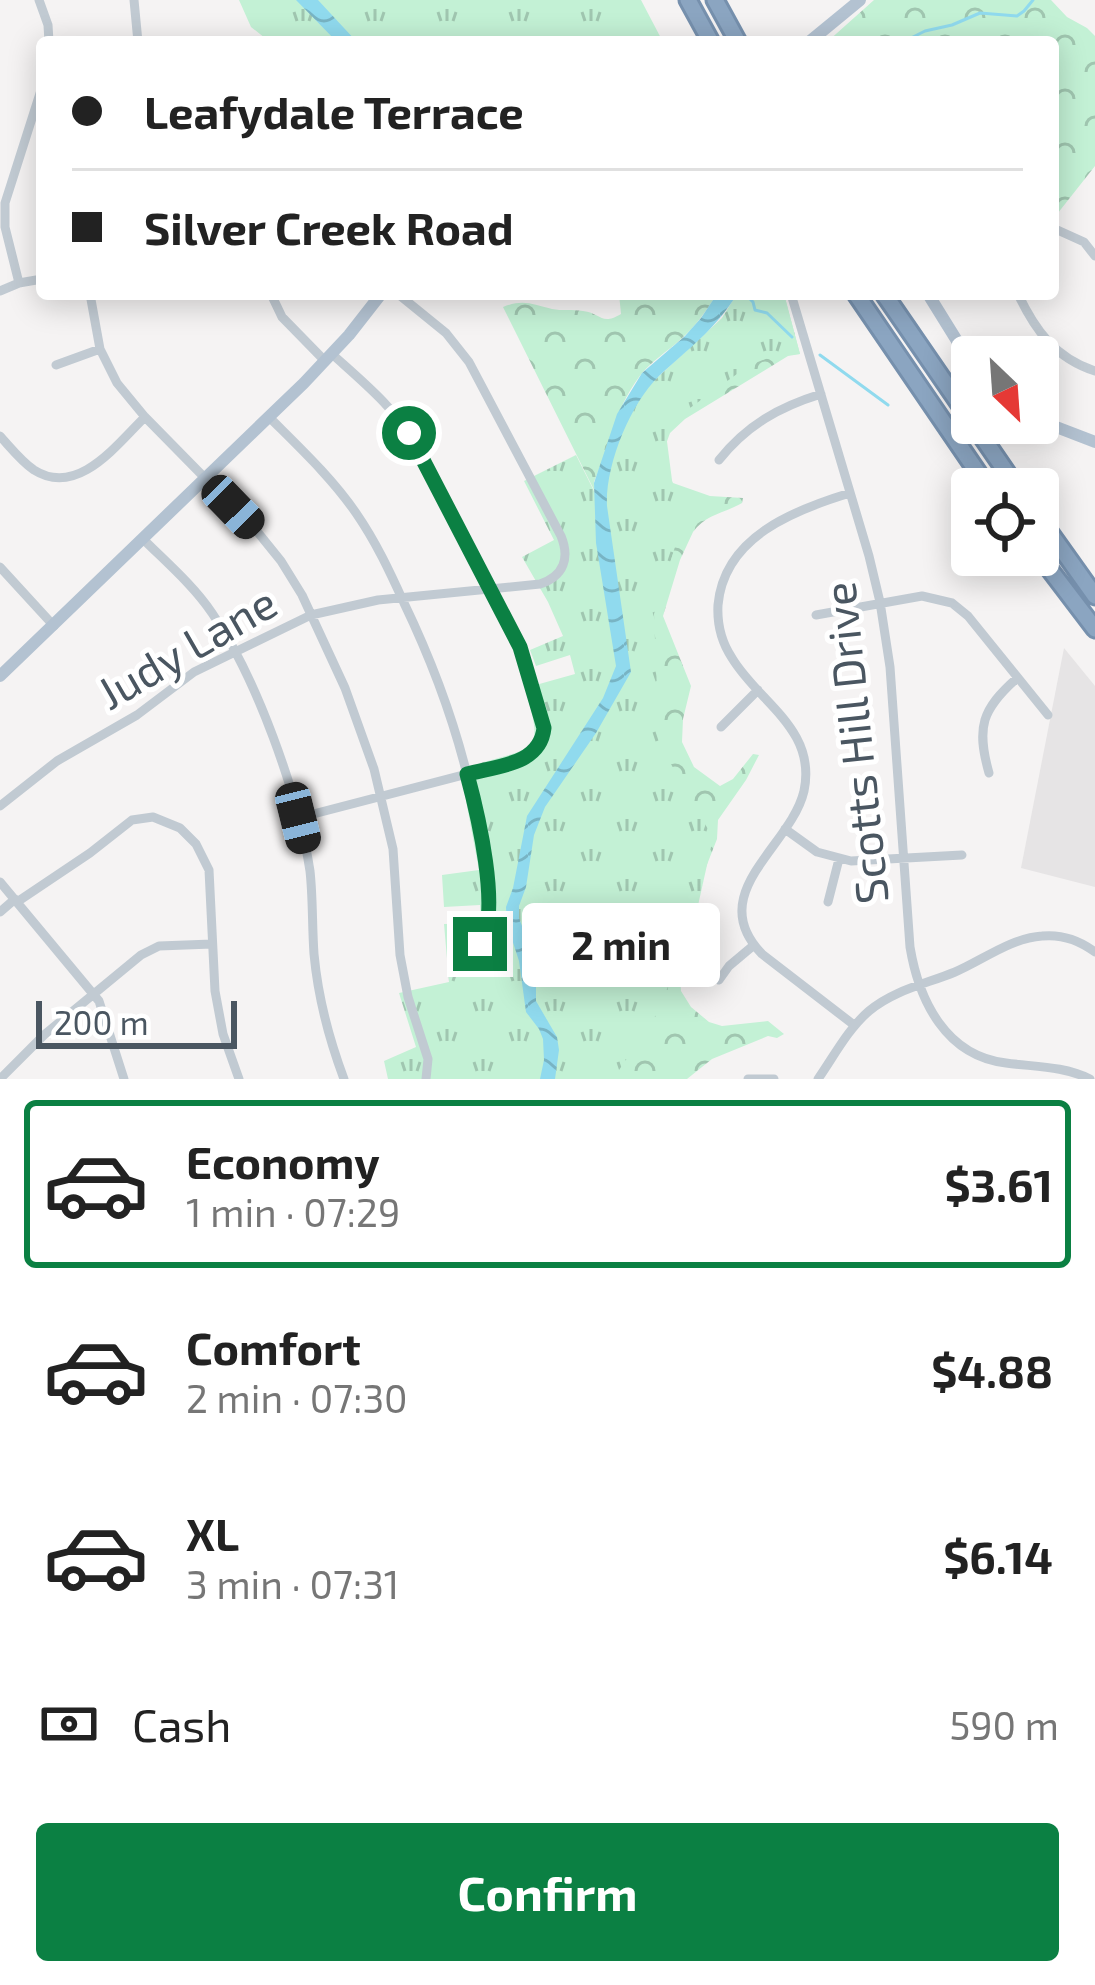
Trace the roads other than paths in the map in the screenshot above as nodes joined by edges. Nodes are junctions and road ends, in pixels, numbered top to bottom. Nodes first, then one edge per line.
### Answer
1 (39, 0) edge
2 (134, 0) edge
3 (688, 0) edge
4 (715, 0) edge
5 (860, 0) edge
6 (49, 36) edge
7 (137, 36) edge
8 (708, 36) edge
9 (735, 36) edge
10 (816, 36) edge
11 (36, 106) edge
12 (1095, 229) edge
13 (1059, 231) edge
14 (1084, 242) junction
15 (1095, 256) edge
16 (36, 280) edge
17 (19, 283) junction
18 (0, 291) edge
19 (91, 300) edge
20 (274, 300) edge
21 (376, 300) edge
22 (405, 300) edge
23 (793, 300) edge
24 (860, 300) edge
25 (888, 300) edge
26 (932, 300) edge
27 (1021, 300) edge
28 (954, 336) edge
29 (100, 349) junction
30 (328, 357) junction
31 (56, 365) dead end
32 (1095, 371) edge
33 (821, 394) junction
34 (145, 417) junction
35 (269, 417) junction
36 (1059, 428) edge
37 (0, 436) edge
38 (1095, 442) edge
39 (719, 460) dead end
40 (975, 468) edge
41 (1004, 468) edge
42 (204, 478) junction
43 (850, 493) junction
44 (142, 538) junction
45 (1059, 543) edge
46 (1059, 546) edge
47 (0, 567) edge
48 (1055, 576) edge
49 (1095, 586) edge
50 (490, 588) junction
51 (1095, 596) edge
52 (401, 597) junction
53 (880, 602) junction
54 (311, 615) junction
55 (816, 616) dead end
56 (54, 626) junction
57 (1095, 629) edge
58 (234, 652) junction
59 (0, 676) edge
60 (1017, 678) junction
61 (758, 690) junction
62 (1048, 716) dead end
63 (721, 727) dead end
64 (989, 773) dead end
65 (467, 774) junction
66 (381, 796) junction
67 (0, 806) edge
68 (298, 818) junction
69 (785, 829) junction
70 (962, 855) dead end
71 (904, 859) junction
72 (839, 860) junction
73 (0, 882) edge
74 (16, 901) junction
75 (828, 902) dead end
76 (0, 912) edge
77 (212, 944) junction
78 (480, 944) dead end
79 (754, 945) junction
80 (1095, 952) edge
81 (719, 980) dead end
82 (919, 985) junction
83 (94, 994) junction
84 (854, 1025) junction
85 (1034, 1065) junction
86 (0, 1079) edge
87 (124, 1079) edge
88 (238, 1079) edge
89 (344, 1079) edge
90 (427, 1079) edge
91 (748, 1079) edge
92 (774, 1079) edge
93 (818, 1079) edge
94 (1034, 1079) edge
95 (1090, 1079) edge

1 - 6 street
2 - 7 street
3 - 8 highway
4 - 9 highway
5 - 10 main road
11 - 17 street
12 - 14 street
13 - 14 street
14 - 15 street
16 - 17 street
17 - 18 street
19 - 29 street
20 - 30 street
21 - 30 main road
22 - 50 street, Judy Lane
23 - 33 street, Scotts Hill Drive
24 - 40 highway
25 - 41 highway
26 - 28 main road
27 - 32 street
29 - 31 street
29 - 34 street
30 - 35 main road
30 - 50 street
33 - 39 street
33 - 43 street, Scotts Hill Drive
34 - 37 street
34 - 42 street
35 - 42 main road
35 - 52 street
36 - 38 main road
42 - 44 main road
42 - 54 street
43 - 53 street, Scotts Hill Drive
43 - 61 street
44 - 56 main road
44 - 58 street
45 - 49 highway
46 - 51 highway
47 - 56 street
48 - 57 highway
50 - 52 street, Judy Lane
50 - 65 street
52 - 54 street, Judy Lane
52 - 65 street
53 - 55 street
53 - 60 street
53 - 71 street, Scotts Hill Drive
54 - 58 street, Judy Lane
54 - 66 street
56 - 59 main road
58 - 67 street, Judy Lane
58 - 68 street
60 - 62 street
60 - 64 street
61 - 63 street
61 - 69 street
65 - 66 street
65 - 78 street
66 - 68 street
66 - 90 street
68 - 89 street
69 - 72 street
69 - 79 street
70 - 71 street
71 - 72 street
71 - 82 street, Scotts Hill Drive
72 - 75 street
73 - 74 street
74 - 76 street
74 - 77 street
74 - 83 street
77 - 83 street
77 - 88 street
79 - 81 street
79 - 84 street
80 - 82 street
82 - 84 street
82 - 85 street, Scotts Hill Drive
83 - 86 street
83 - 87 street
84 - 93 street
85 - 94 street
85 - 95 street, Scotts Hill Drive
91 - 92 street

